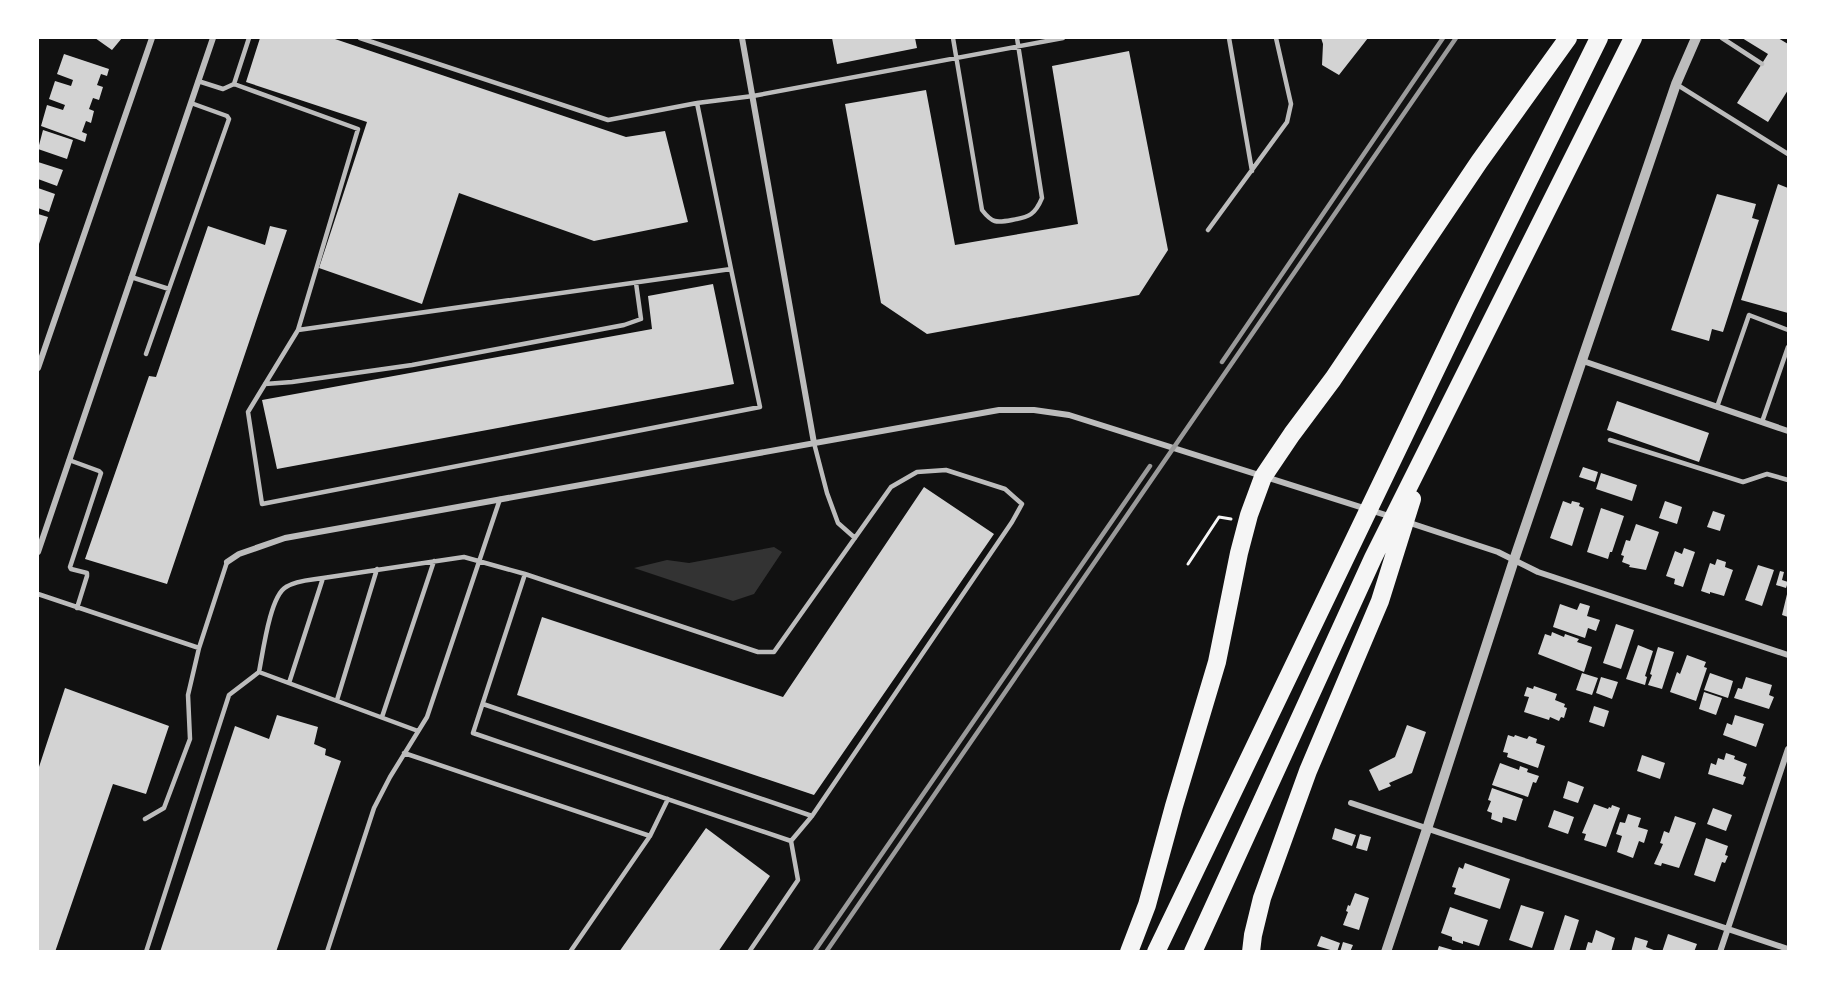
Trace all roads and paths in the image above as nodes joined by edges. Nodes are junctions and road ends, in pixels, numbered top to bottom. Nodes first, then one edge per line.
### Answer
1 (152, 38) edge
2 (213, 38) edge
3 (249, 38) edge
4 (360, 38) edge
5 (742, 38) edge
6 (953, 38) edge
7 (1017, 38) edge
8 (1063, 38) edge
9 (1229, 38) edge
10 (1276, 38) edge
11 (1568, 38) edge
12 (1599, 38) edge
13 (1633, 38) edge
14 (1696, 38) edge
15 (1722, 38) edge
16 (1018, 46) junction
17 (957, 57) junction
18 (1762, 63) dead end
19 (198, 81) junction
20 (234, 84) junction
21 (1676, 84) junction
22 (753, 96) junction
23 (191, 103) junction
24 (697, 104) junction
25 (1788, 154) edge
26 (1252, 171) junction
27 (1208, 230) dead end
28 (731, 269) junction
29 (131, 277) junction
30 (636, 283) junction
31 (169, 289) junction
32 (298, 330) junction
33 (1788, 330) edge
34 (1788, 347) edge
35 (146, 354) dead end
36 (1583, 361) junction
37 (38, 368) edge
38 (265, 384) junction
39 (1717, 407) junction
40 (1762, 422) junction
41 (1788, 431) edge
42 (1610, 440) dead end
43 (814, 443) junction
44 (1428, 448) junction
45 (69, 460) junction
46 (1263, 477) junction
47 (1788, 480) edge
48 (500, 499) junction
49 (1233, 519) dead end
50 (855, 538) junction
51 (38, 552) edge
52 (434, 561) junction
53 (479, 561) junction
54 (1514, 561) junction
55 (227, 562) joint
56 (1188, 564) dead end
57 (377, 569) junction
58 (525, 574) junction
59 (323, 578) junction
60 (38, 594) edge
61 (77, 608) junction
62 (199, 648) junction
63 (1788, 655) edge
64 (259, 672) junction
65 (289, 683) junction
66 (337, 700) junction
67 (483, 704) junction
68 (382, 717) junction
69 (418, 731) junction
70 (1788, 749) edge
71 (404, 753) junction
72 (668, 799) junction
73 (1351, 803) dead end
74 (812, 816) junction
75 (145, 819) dead end
76 (1427, 829) junction
77 (650, 836) junction
78 (792, 841) junction
79 (1727, 929) junction
80 (1788, 949) edge
81 (146, 951) edge
82 (327, 951) edge
83 (570, 951) edge
84 (749, 951) edge
85 (1129, 951) edge
86 (1156, 951) edge
87 (1193, 951) edge
88 (1251, 951) edge
89 (1386, 951) edge
90 (1719, 951) edge

1 - 37 street
2 - 19 street
3 - 20 lane
4 - 24 lane
5 - 22 street
6 - 17 lane
7 - 16 lane
8 - 16 lane
9 - 26 lane
10 - 26 lane
11 - 46 highway
12 - 86 highway
13 - 44 highway
14 - 21 street
15 - 18 lane
16 - 17 lane
16 - 17 lane
17 - 22 lane
19 - 20 lane
19 - 23 street
20 - 32 lane
21 - 25 lane
21 - 36 street
22 - 24 lane
22 - 43 street
23 - 29 street
23 - 31 lane
24 - 28 lane
26 - 27 lane
28 - 30 lane
28 - 38 lane
29 - 31 lane
29 - 45 street
30 - 32 lane
30 - 38 lane
31 - 35 lane
32 - 38 lane
33 - 39 lane
34 - 40 lane
36 - 39 street
36 - 54 street
39 - 40 street
40 - 41 street
42 - 47 lane
43 - 46 street
43 - 48 street
43 - 50 lane
44 - 87 highway
44 - 88 highway
45 - 51 street
45 - 61 lane
46 - 54 street
46 - 85 highway
48 - 53 lane
48 - 55 street
49 - 56 path
50 - 58 lane
50 - 74 lane
52 - 53 lane
52 - 57 lane
52 - 68 lane
53 - 58 lane
53 - 69 lane
54 - 63 street
54 - 76 street
55 - 62 lane
57 - 59 lane
57 - 66 lane
58 - 67 lane
59 - 64 lane
59 - 65 lane
60 - 61 lane
61 - 62 lane
62 - 75 lane
64 - 65 lane
64 - 81 lane
65 - 66 lane
66 - 68 lane
67 - 72 lane
67 - 74 lane
68 - 69 lane
69 - 71 lane
70 - 79 street
71 - 77 lane
71 - 82 lane
72 - 77 lane
72 - 78 lane
73 - 76 street
74 - 78 lane
76 - 79 street
76 - 89 street
77 - 83 lane
78 - 84 lane
79 - 80 street
79 - 90 street

